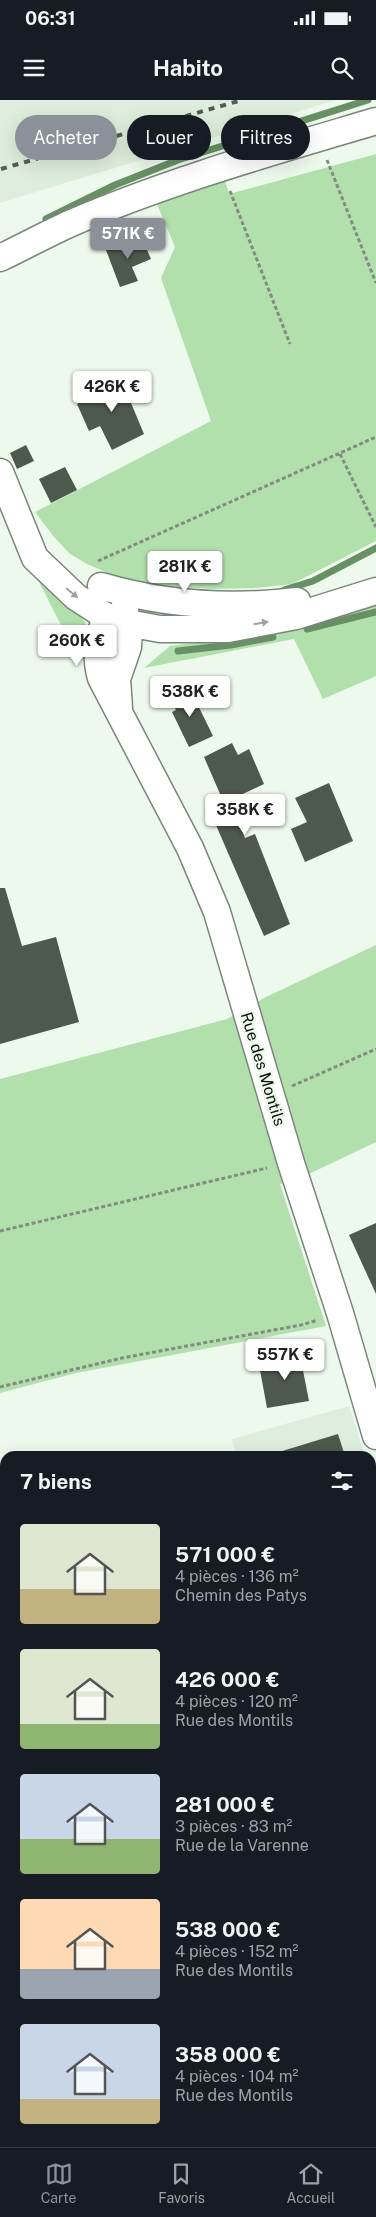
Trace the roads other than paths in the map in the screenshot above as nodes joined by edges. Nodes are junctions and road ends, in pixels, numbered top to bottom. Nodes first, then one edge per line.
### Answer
1 (376, 121) edge
2 (0, 258) edge
3 (0, 472) edge
4 (16, 511) junction
5 (97, 574) junction
6 (376, 587) edge
7 (376, 592) edge
8 (254, 605) junction
9 (120, 618) junction
10 (160, 629) junction
11 (125, 658) junction
12 (120, 714) junction
13 (376, 1436) edge

1 - 2 street
3 - 4 street
4 - 5 street
4 -> 9 street
5 - 8 street
5 - 9 street
6 - 8 street
10 -> 7 street
8 - 9 street
9 - 10 street
9 - 11 street, Rue des Montils
9 - 12 street, Rue des Montils
10 - 11 street, Rue des Montils
11 - 12 street, Rue des Montils
12 - 13 street, Rue des Montils

